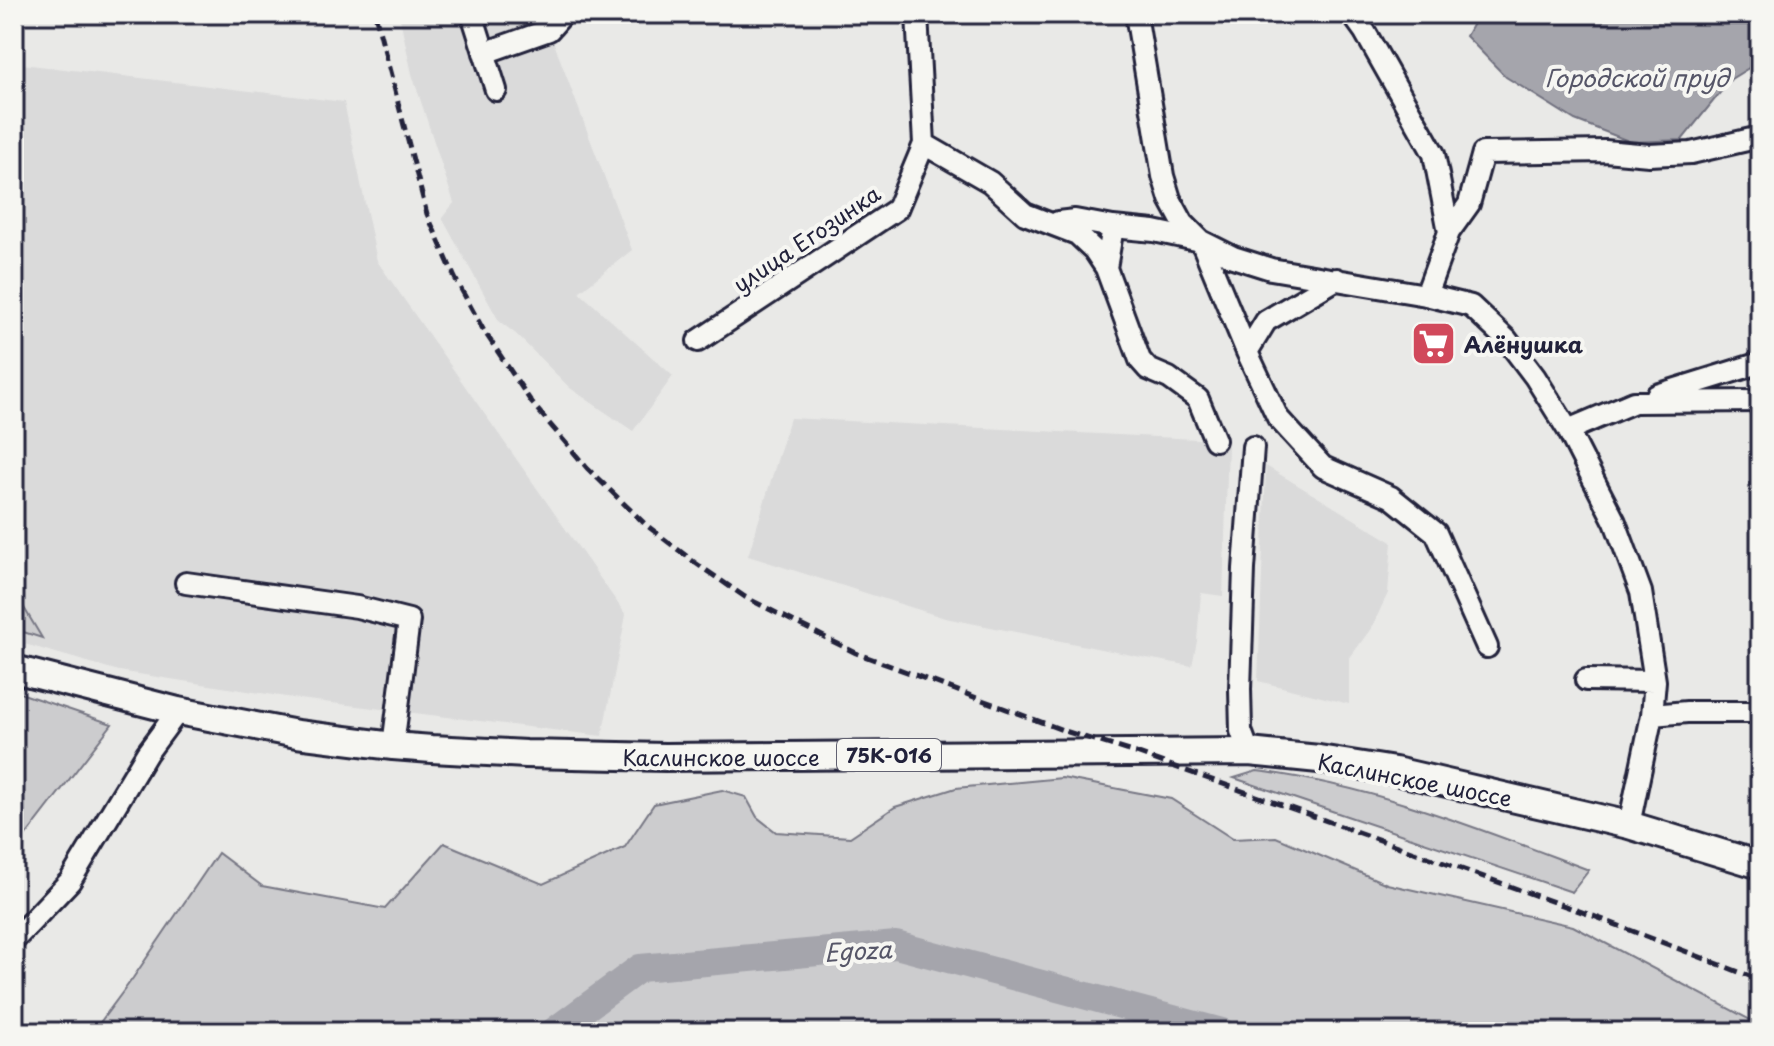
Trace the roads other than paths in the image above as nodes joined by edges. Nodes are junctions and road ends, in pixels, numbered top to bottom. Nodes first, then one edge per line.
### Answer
1 (472, 14) edge
2 (563, 14) edge
3 (917, 14) edge
4 (1136, 14) edge
5 (1352, 14) edge
6 (484, 53) junction
7 (496, 90) dead end
8 (1760, 137) edge
9 (924, 144) junction
10 (1048, 223) junction
11 (1113, 227) junction
12 (1449, 232) junction
13 (1201, 241) junction
14 (1106, 268) junction
15 (1337, 279) junction
16 (1426, 295) junction
17 (698, 341) dead end
18 (1247, 352) junction
19 (1760, 363) edge
20 (1760, 401) edge
21 (1634, 402) junction
22 (1568, 430) junction
23 (1215, 440) dead end
24 (1253, 447) dead end
25 (186, 583) dead end
26 (1487, 647) dead end
27 (14, 669) edge
28 (1586, 680) dead end
29 (1655, 681) junction
30 (178, 711) junction
31 (1760, 712) edge
32 (1652, 715) junction
33 (393, 746) junction
34 (1249, 752) junction
35 (1629, 825) junction
36 (1760, 865) edge
37 (14, 940) edge

1 - 6 street
2 - 6 street
3 - 9 street, улица Егозинка
4 - 13 street
5 - 12 street
6 - 7 street
8 - 12 street
9 - 10 street
9 - 17 street, улица Егозинка
10 - 11 street
10 - 14 street
11 - 13 street
11 - 14 street
12 - 16 street
13 - 15 street
13 - 18 street
14 - 23 street
15 - 16 street
15 - 18 street
16 - 22 street
18 - 26 street
19 - 21 street
20 - 21 street
21 - 22 street
22 - 29 street
24 - 34 street
25 - 33 street
27 - 30 main road, Каслинское шоссе / 75К-016
28 - 29 street
29 - 32 street
30 - 33 main road, Каслинское шоссе / 75К-016
30 - 37 street
31 - 32 street
32 - 35 street
33 - 34 main road, Каслинское шоссе / 75К-016
34 - 35 main road, Каслинское шоссе / 75К-016
35 - 36 main road, Каслинское шоссе / 75К-016

